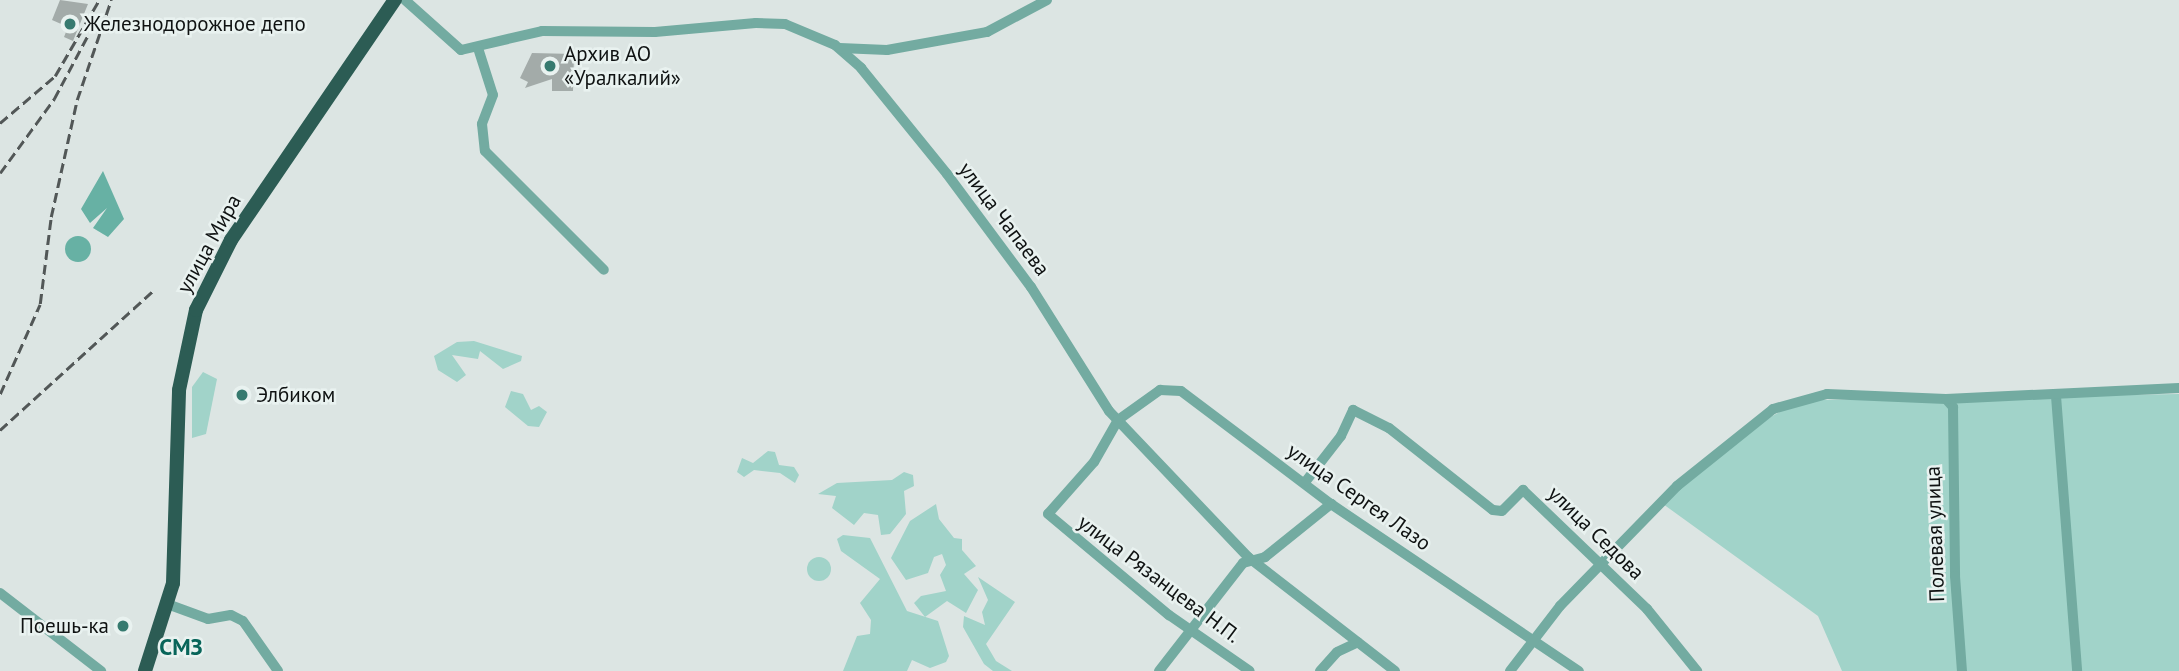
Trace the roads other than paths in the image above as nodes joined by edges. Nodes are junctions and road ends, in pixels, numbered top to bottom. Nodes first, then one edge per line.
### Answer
1 (395, 0) edge
2 (405, 0) edge
3 (1047, 0) edge
4 (478, 48) junction
5 (840, 48) junction
6 (604, 270) dead end
7 (2179, 388) edge
8 (2056, 396) junction
9 (1946, 399) junction
10 (1118, 420) junction
11 (1306, 481) junction
12 (1331, 504) junction
13 (1252, 561) junction
14 (1602, 565) junction
15 (0, 593) edge
16 (170, 605) junction
17 (1192, 630) junction
18 (1532, 641) junction
19 (1357, 642) junction
20 (101, 671) edge
21 (145, 671) edge
22 (278, 671) edge
23 (1159, 671) edge
24 (1250, 671) edge
25 (1320, 671) edge
26 (1395, 671) edge
27 (1510, 671) edge
28 (1580, 671) edge
29 (1697, 671) edge
30 (1962, 671) edge
31 (2077, 671) edge

1 - 16 highway, улица Мира
2 - 4 street, улица Чапаева
3 - 5 street
4 - 5 street, улица Чапаева
4 - 6 street
5 - 10 street, улица Чапаева
7 - 8 street
8 - 9 street
8 - 31 street
9 - 14 street
9 - 30 street, Полевая улица
10 - 11 street, улица Сергея Лазо
10 - 13 street, улица Чапаева
10 - 17 street, улица Рязанцева Н.П.
11 - 12 street, улица Сергея Лазо
11 - 14 street, улица Седова
12 - 13 street
12 - 18 street, улица Сергея Лазо
13 - 17 street
13 - 19 street, улица Чапаева
14 - 18 street
14 - 29 street, улица Седова
15 - 20 street
16 - 21 highway, улица Мира
16 - 22 street
17 - 23 street
17 - 24 street, улица Рязанцева Н.П.
18 - 27 street
18 - 28 street, улица Сергея Лазо
19 - 25 street
19 - 26 street, улица Чапаева

